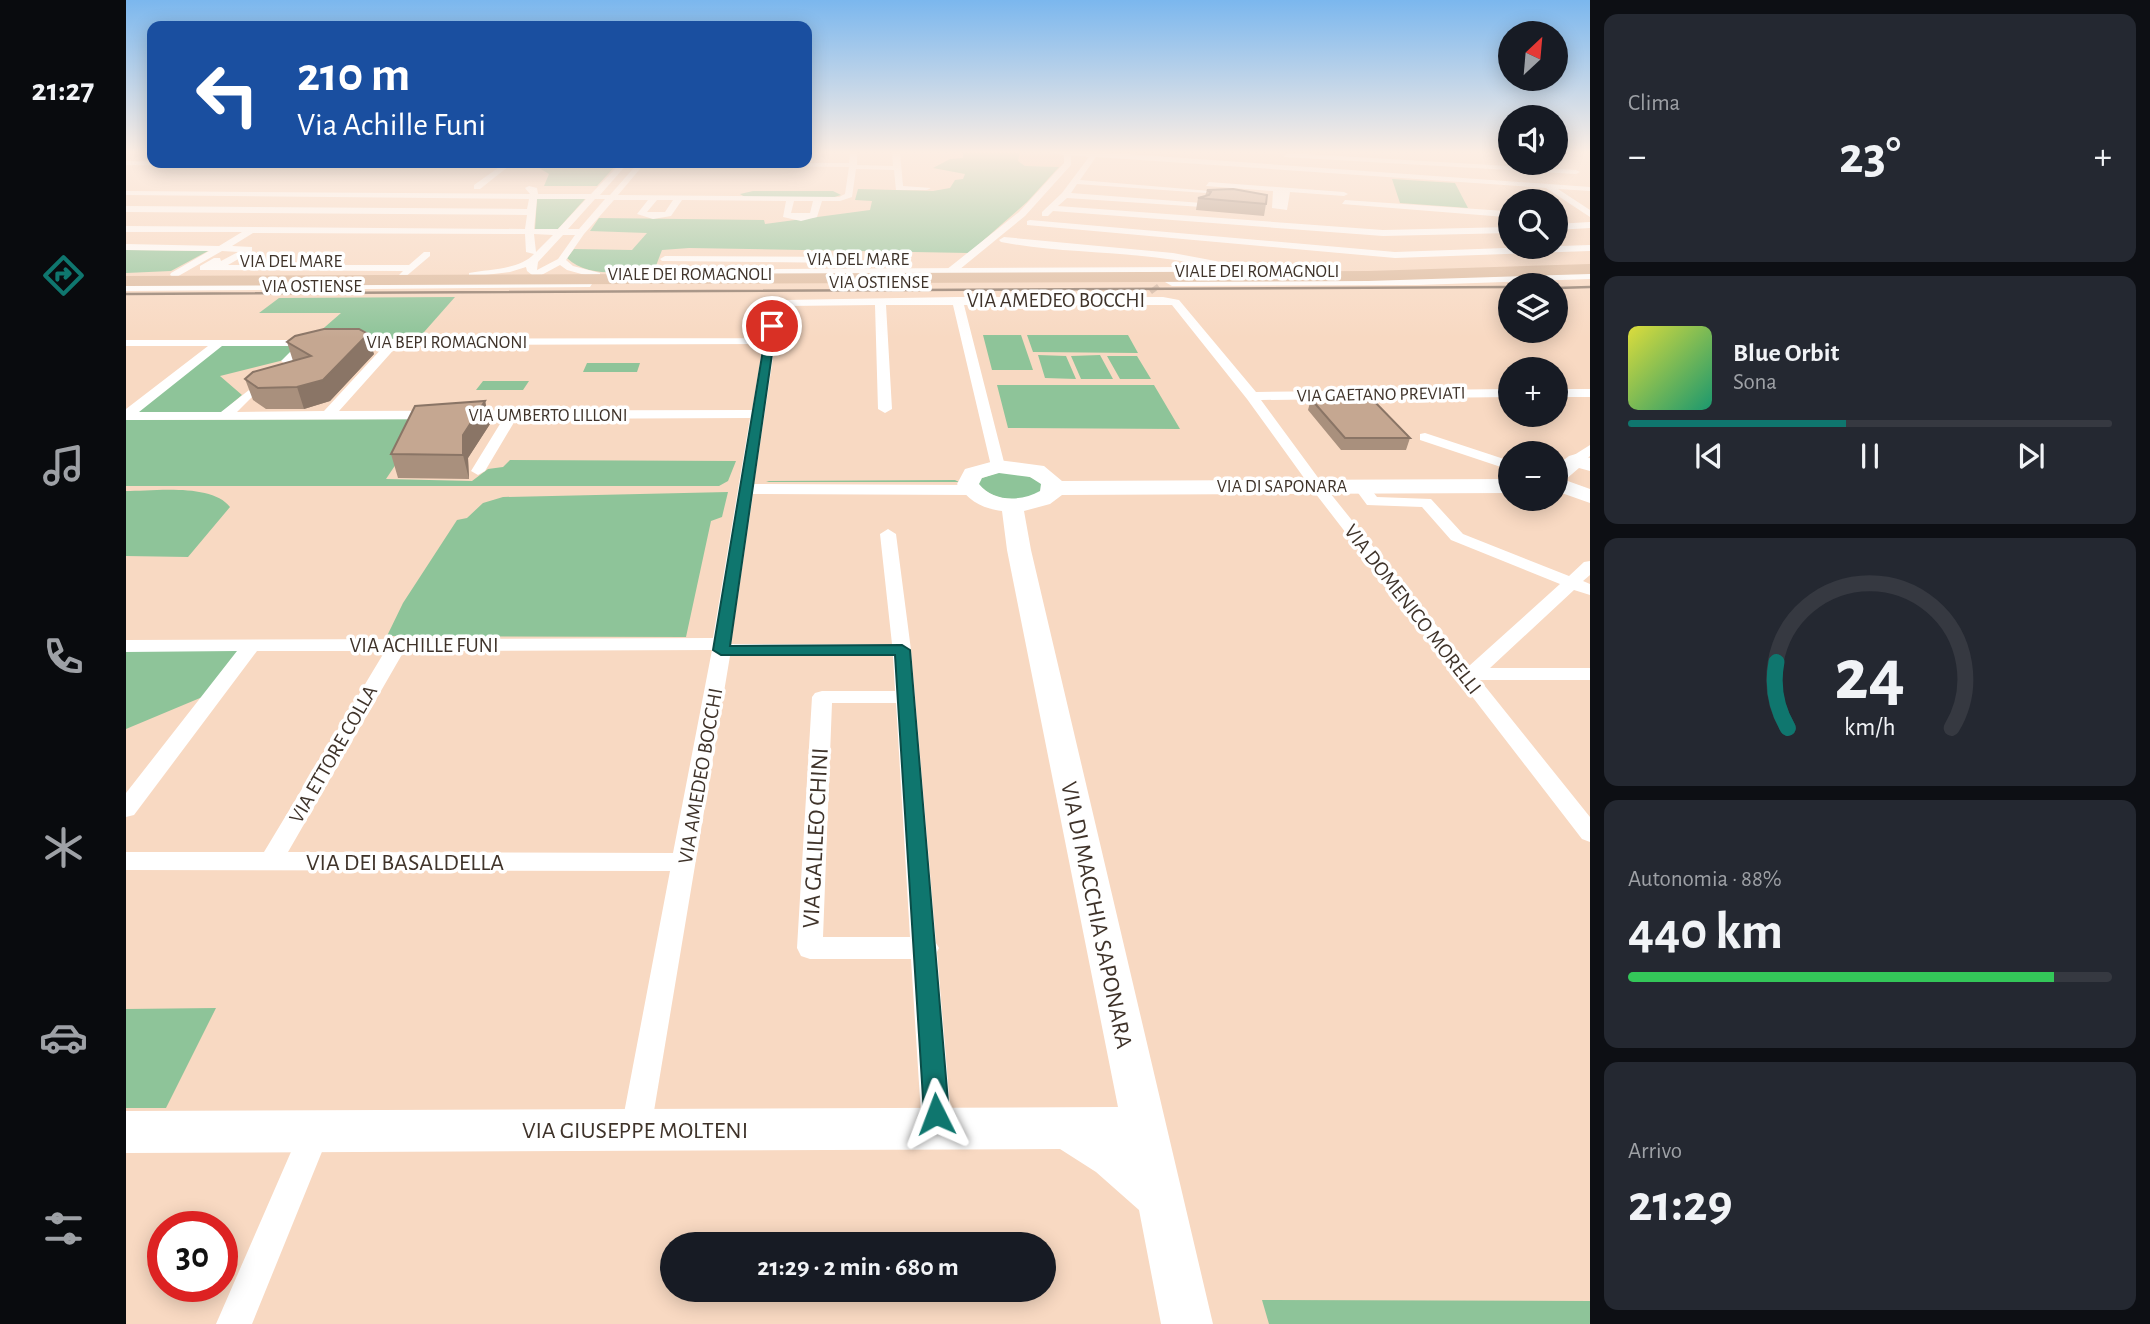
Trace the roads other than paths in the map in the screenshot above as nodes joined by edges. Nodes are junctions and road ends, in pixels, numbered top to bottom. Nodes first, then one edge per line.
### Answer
1 (280, 214) edge
2 (531, 214) edge
3 (578, 214) edge
4 (598, 214) edge
5 (643, 214) edge
6 (668, 214) edge
7 (786, 214) edge
8 (814, 214) edge
9 (1020, 214) edge
10 (1044, 214) edge
11 (1122, 214) edge
12 (1199, 214) edge
13 (1325, 214) edge
14 (1351, 214) edge
15 (1442, 214) edge
16 (1498, 215) edge
17 (1197, 220) junction
18 (1230, 222) junction
19 (1030, 223) junction
20 (1590, 225) edge
21 (1568, 226) edge
22 (126, 229) edge
23 (252, 230) junction
24 (1498, 230) edge
25 (529, 232) junction
26 (562, 232) junction
27 (581, 232) junction
28 (1409, 234) junction
29 (1568, 239) edge
30 (1004, 240) junction
31 (1226, 240) junction
32 (126, 247) edge
33 (221, 248) junction
34 (1590, 248) edge
35 (427, 254) dead end
36 (1445, 254) junction
37 (692, 259) junction
38 (561, 261) junction
39 (966, 261) junction
40 (533, 262) junction
41 (1247, 265) dead end
42 (1221, 268) junction
43 (1474, 269) junction
44 (408, 272) junction
45 (950, 272) junction
46 (1590, 272) edge
47 (860, 273) junction
48 (660, 274) junction
49 (688, 274) junction
50 (175, 275) junction
51 (596, 275) junction
52 (126, 276) edge
53 (126, 281) edge
54 (126, 287) edge
55 (1155, 290) junction
56 (957, 300) junction
57 (881, 304) junction
58 (769, 341) junction
59 (306, 342) junction
60 (395, 342) junction
61 (126, 343) edge
62 (219, 343) junction
63 (286, 361) edge
64 (1498, 393) edge
65 (1568, 393) edge
66 (1590, 393) edge
67 (249, 394) edge
68 (1252, 396) junction
69 (886, 409) dead end
70 (759, 414) junction
71 (224, 415) junction
72 (328, 415) junction
73 (511, 415) junction
74 (126, 416) edge
75 (1424, 437) dead end
76 (1585, 458) edge
77 (1498, 462) edge
78 (998, 466) junction
79 (1568, 469) edge
80 (478, 471) dead end
81 (748, 484) junction
82 (970, 484) junction
83 (1317, 486) junction
84 (1361, 486) junction
85 (1498, 486) edge
86 (1053, 488) junction
87 (1568, 488) edge
88 (1590, 496) edge
89 (1012, 505) junction
90 (887, 534) dead end
91 (1590, 566) edge
92 (1570, 582) junction
93 (1590, 590) edge
94 (252, 645) junction
95 (126, 646) edge
96 (397, 646) junction
97 (722, 647) junction
98 (902, 650) junction
99 (1468, 674) junction
100 (1590, 674) edge
101 (906, 697) junction
102 (132, 802) edge
103 (1590, 833) edge
104 (126, 861) edge
105 (270, 862) junction
106 (685, 862) junction
107 (926, 948) junction
108 (1066, 1128) junction
109 (1143, 1128) junction
110 (636, 1129) junction
111 (937, 1130) junction
112 (126, 1132) edge
113 (315, 1132) junction
114 (1159, 1196) junction
115 (1180, 1316) edge
116 (234, 1324) edge

1 - 23 street
2 - 25 street
3 - 26 street
4 - 27 street
5 - 6 street
7 - 8 street
9 - 39 street
10 - 19 street
11 - 17 street
12 - 17 street
13 - 18 street
14 - 28 street
15 - 16 street
17 - 18 street
18 - 31 street
19 - 30 street
19 - 31 street
20 - 21 street
22 - 23 street
23 - 25 street
23 - 33 street
24 - 28 street
25 - 26 street
25 - 40 street
26 - 27 street
26 - 40 street
27 - 38 street
28 - 36 street
29 - 34 street
30 - 39 street
30 - 42 street
31 - 36 street
31 - 42 street
32 - 33 street
33 - 44 street
33 - 50 street
34 - 36 street
35 - 44 street
36 - 43 street
37 - 47 street
37 - 48 street
37 - 49 street
38 - 40 street
38 - 51 street
39 - 45 street
40 - 44 main road, VIALE DEI ROMAGNOLI
40 - 51 main road, VIALE DEI ROMAGNOLI
41 - 42 street
42 - 43 main road, VIALE DEI ROMAGNOLI
42 - 45 main road, VIALE DEI ROMAGNOLI
43 - 46 main road, VIALE DEI ROMAGNOLI
44 - 50 main road, VIALE DEI ROMAGNOLI
45 - 47 main road, VIALE DEI ROMAGNOLI
46 - 53 main road, VIA DEL MARE
46 - 55 main road, VIA OSTIENSE
47 - 49 main road, VIALE DEI ROMAGNOLI
48 - 49 main road, VIALE DEI ROMAGNOLI
48 - 51 main road, VIALE DEI ROMAGNOLI
50 - 52 main road, VIALE DEI ROMAGNOLI
54 - 55 main road, VIA OSTIENSE
55 - 56 street, VIA AMEDEO BOCCHI
55 - 68 street, VIA DOMENICO MORELLI
56 - 57 street, VIA AMEDEO BOCCHI
56 - 78 street
57 - 58 street, VIA AMEDEO BOCCHI
57 - 69 street
58 - 60 street, VIA BEPI ROMAGNONI
58 - 70 street, VIA AMEDEO BOCCHI
59 - 60 street, VIA BEPI ROMAGNONI
59 - 62 street, VIA BEPI ROMAGNONI
59 - 63 street
60 - 72 street
61 - 62 street, VIA BEPI ROMAGNONI
62 - 74 street
64 - 68 street, VIA GAETANO PREVIATI
65 - 66 street
67 - 71 street
68 - 83 street, VIA DOMENICO MORELLI
70 - 73 street, VIA UMBERTO LILLONI
70 - 81 street, VIA AMEDEO BOCCHI
71 - 72 street, VIA UMBERTO LILLONI
71 - 74 street, VIA UMBERTO LILLONI
72 - 73 street, VIA UMBERTO LILLONI
73 - 80 street
75 - 77 street
76 - 79 main road
78 - 82 main road
78 - 86 main road
81 - 82 street
81 - 97 street, VIA AMEDEO BOCCHI
82 - 89 main road
83 - 84 main road, VIA DI SAPONARA
83 - 86 main road, VIA DI SAPONARA
83 - 99 street, VIA DOMENICO MORELLI
84 - 85 main road, VIA DI SAPONARA
84 - 92 street
86 - 89 main road
87 - 88 main road
89 - 109 main road, VIA DI MACCHIA SAPONARA
90 - 98 street
91 - 92 street
92 - 93 street
92 - 99 street
94 - 95 street, VIA ACHILLE FUNI
94 - 96 street, VIA ACHILLE FUNI
94 - 102 street
96 - 97 street, VIA ACHILLE FUNI
96 - 105 street, VIA ETTORE COLLA
97 - 98 street, VIA ACHILLE FUNI
97 - 106 street, VIA AMEDEO BOCCHI
98 - 101 street
99 - 100 street
99 - 103 street, VIA DOMENICO MORELLI
101 - 107 street
101 - 107 street, VIA GALILEO CHINI
104 - 105 street, VIA DEI BASALDELLA
105 - 106 street, VIA DEI BASALDELLA
106 - 110 street, VIA AMEDEO BOCCHI
107 - 111 street
108 - 109 main road, VIA GIUSEPPE MOLTENI
108 - 111 main road, VIA GIUSEPPE MOLTENI
108 - 114 main road
109 - 114 main road, VIA DI MACCHIA SAPONARA
110 - 111 main road, VIA GIUSEPPE MOLTENI
110 - 113 main road, VIA GIUSEPPE MOLTENI
112 - 113 main road, VIA GIUSEPPE MOLTENI
113 - 116 street
114 - 115 main road, VIA DI MACCHIA SAPONARA

